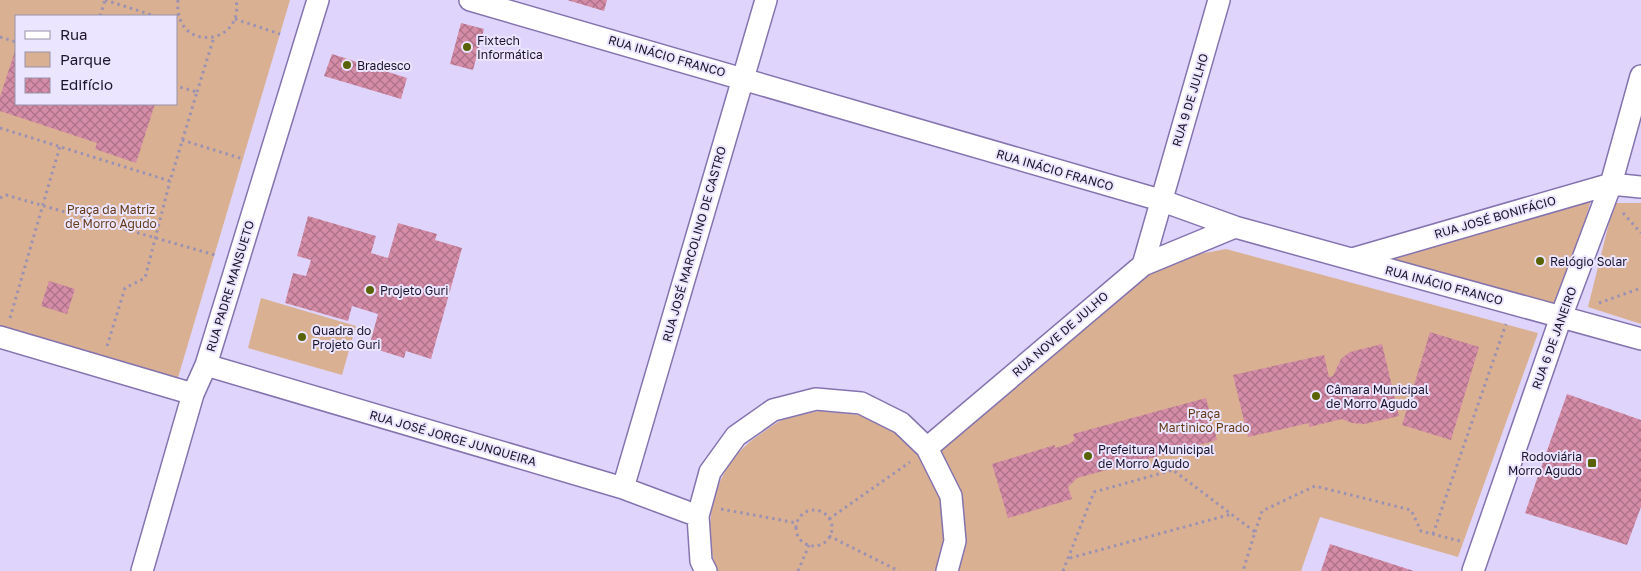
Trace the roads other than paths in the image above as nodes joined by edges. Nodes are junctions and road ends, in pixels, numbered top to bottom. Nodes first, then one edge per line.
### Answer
1 (318, 0) edge
2 (470, 0) edge
3 (766, 0) edge
4 (1220, 0) edge
5 (1641, 76) edge
6 (743, 78) junction
7 (1611, 184) junction
8 (1641, 187) edge
9 (1160, 200) junction
10 (1235, 227) junction
11 (1351, 259) junction
12 (1143, 265) junction
13 (1561, 317) junction
14 (5, 329) edge
15 (1641, 339) edge
16 (206, 365) junction
17 (193, 394) junction
18 (919, 454) junction
19 (623, 488) junction
20 (705, 512) junction
21 (142, 571) edge
22 (706, 571) edge
23 (947, 571) edge
24 (1472, 571) edge

1 - 16 street, RUA PADRE MANSUETO
2 - 6 street, RUA INÁCIO FRANCO
3 - 6 street, RUA JOSÉ MARCOLINO DE CASTRO
4 - 9 street, RUA 9 DE JULHO
5 - 7 street, RUA 6 DE JANEIRO
6 - 9 street, RUA INÁCIO FRANCO
6 - 19 street, RUA JOSÉ MARCOLINO DE CASTRO
7 - 8 street, RUA JOSÉ BONIFÁCIO
7 - 11 street, RUA JOSÉ BONIFÁCIO
7 - 13 street, RUA 6 DE JANEIRO
9 - 10 street, RUA INÁCIO FRANCO
9 - 12 street
10 - 11 street, RUA INÁCIO FRANCO
10 - 12 street, RUA NOVE DE JULHO
11 - 13 street, RUA INÁCIO FRANCO
12 - 18 street, RUA NOVE DE JULHO
13 - 15 street, RUA INÁCIO FRANCO
13 - 24 street, RUA 6 DE JANEIRO
14 - 17 street
16 - 17 street, RUA PADRE MANSUETO
16 - 19 street, RUA JOSÉ JORGE JUNQUEIRA
17 - 21 street, RUA PADRE MANSUETO
18 - 20 street
18 - 23 street
19 - 20 street, RUA JOSÉ JORGE JUNQUEIRA
20 - 22 street

